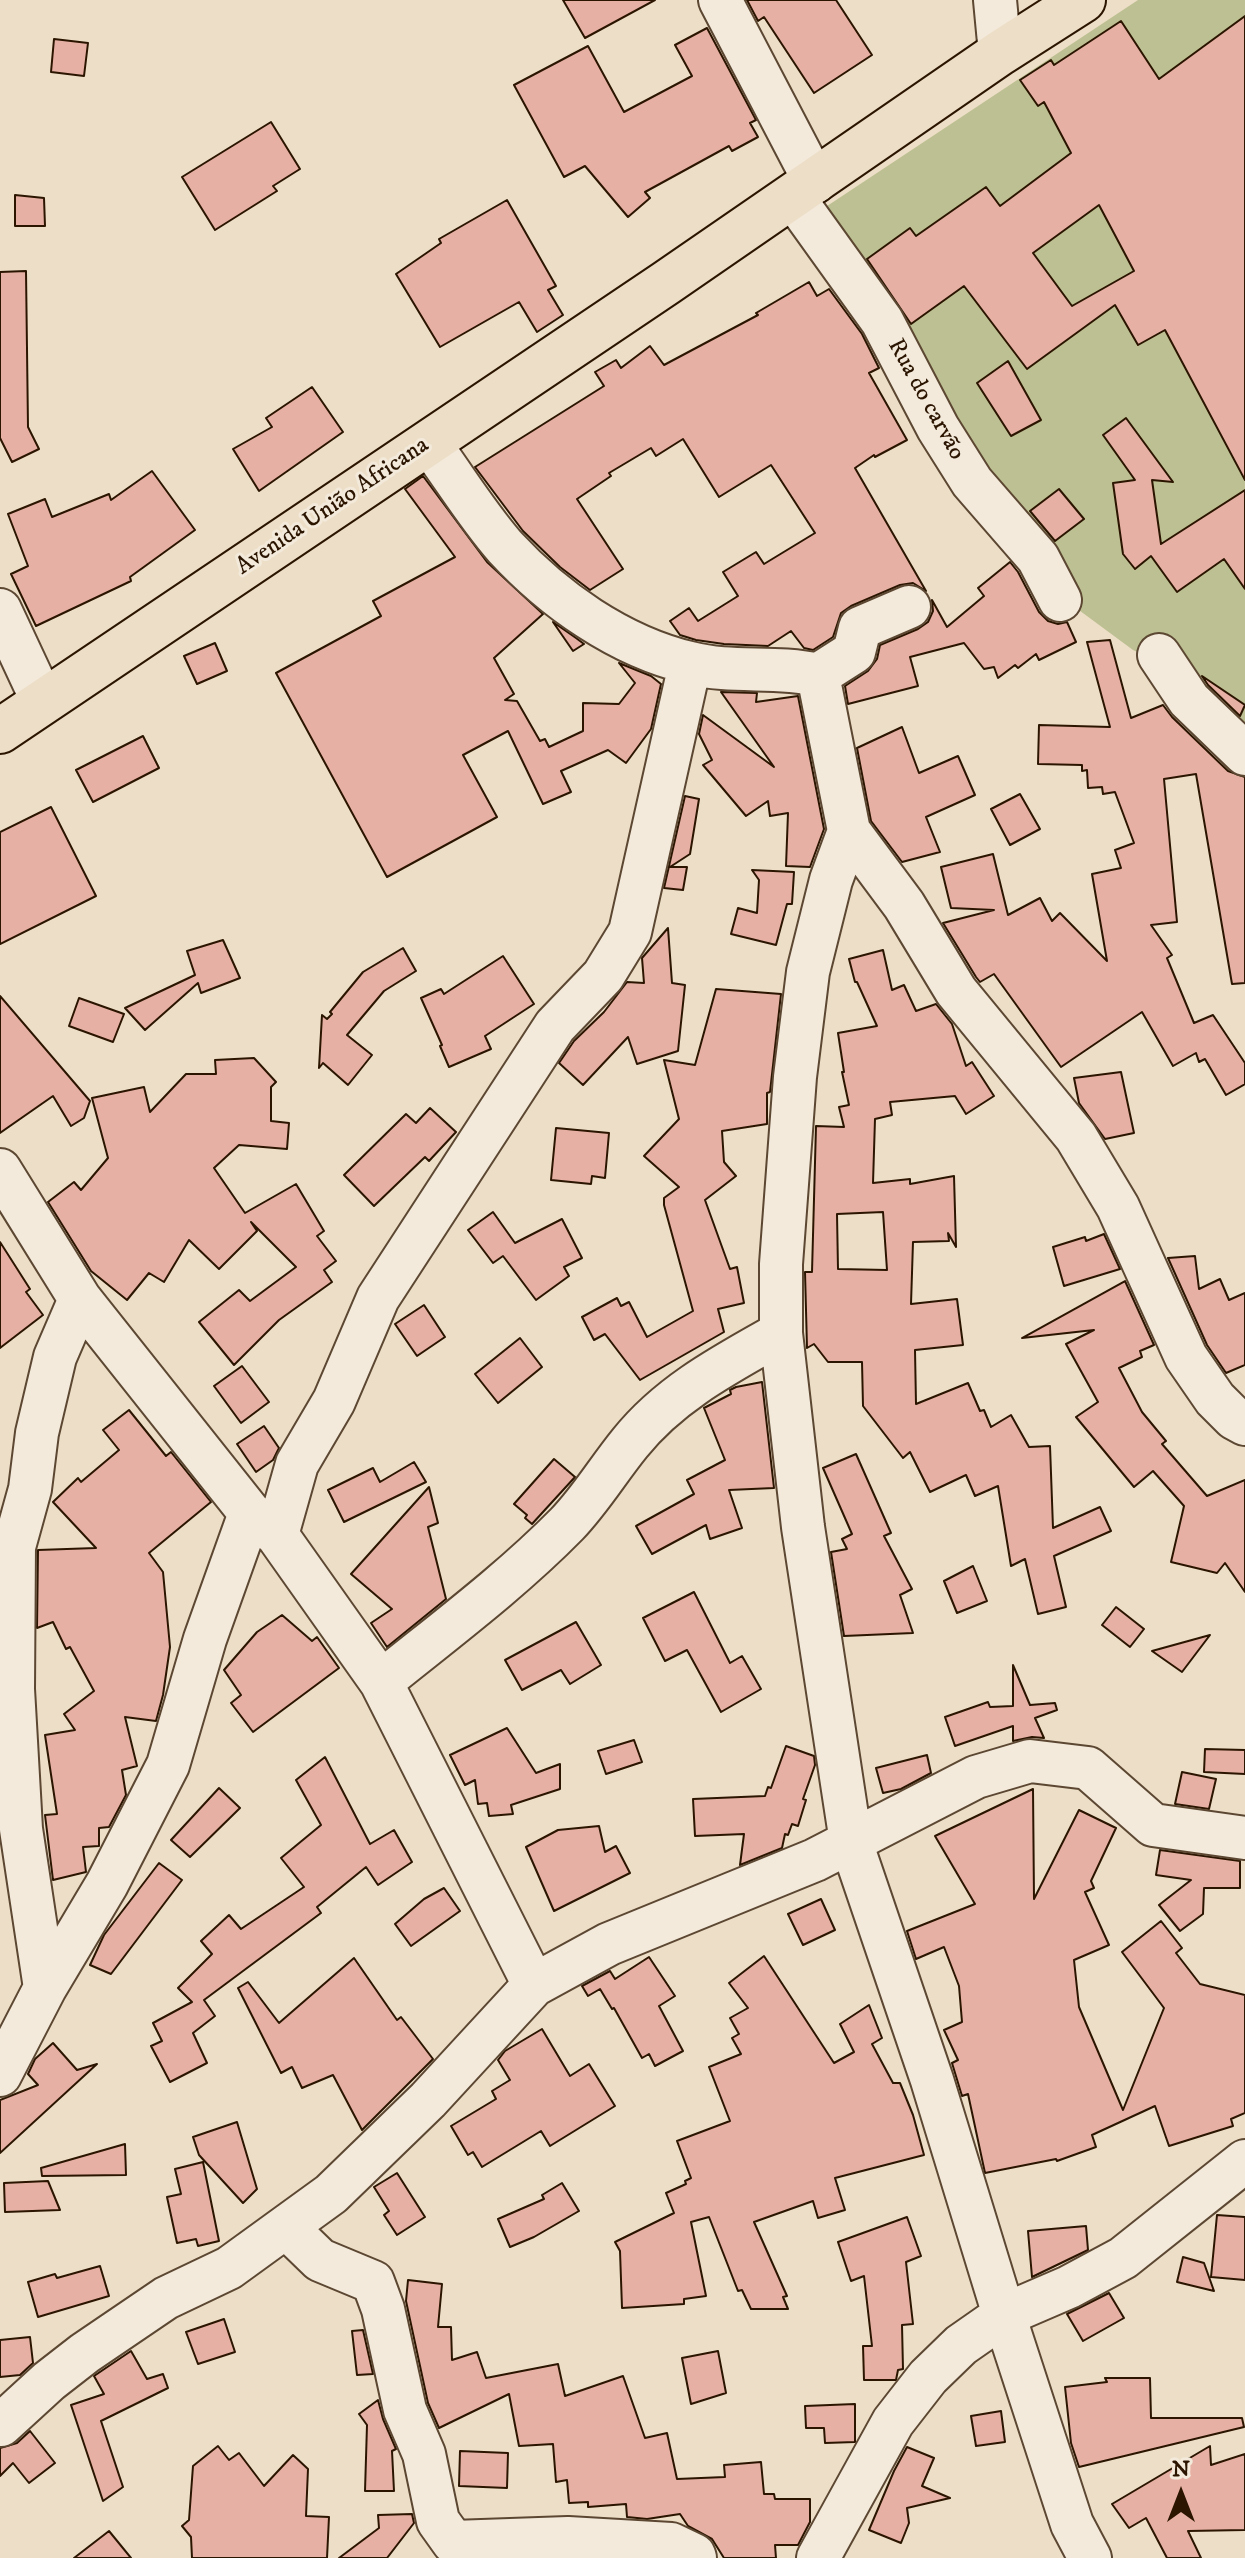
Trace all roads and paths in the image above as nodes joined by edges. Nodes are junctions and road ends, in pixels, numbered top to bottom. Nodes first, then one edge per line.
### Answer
1 (720, 0) edge
2 (995, 0) edge
3 (1083, 0) edge
4 (1000, 53) junction
5 (804, 189) junction
6 (429, 443) junction
7 (1060, 600) dead end
8 (909, 607) dead end
9 (0, 610) edge
10 (1159, 655) dead end
11 (690, 664) junction
12 (818, 675) junction
13 (43, 702) junction
14 (0, 731) edge
15 (1245, 754) edge
16 (849, 831) junction
17 (0, 1170) edge
18 (80, 1299) junction
19 (781, 1333) junction
20 (1245, 1424) edge
21 (263, 1524) junction
22 (381, 1682) junction
23 (6, 1693) edge
24 (1245, 1838) edge
25 (851, 1842) junction
26 (534, 1985) junction
27 (45, 1988) junction
28 (0, 2075) edge
29 (1245, 2161) edge
30 (287, 2228) junction
31 (1004, 2315) junction
32 (1, 2425) edge
33 (695, 2558) edge
34 (818, 2558) edge
35 (1090, 2558) edge

1 - 5 street, Rua do carvão
2 - 4 street
3 - 4 main road, Avenida União Africana
4 - 5 main road, Avenida União Africana
5 - 6 main road, Avenida União Africana
5 - 7 street, Rua do carvão
6 - 11 street
6 - 13 main road, Avenida União Africana
8 - 12 street
9 - 13 street
10 - 15 street
11 - 12 street
11 - 21 street
12 - 16 street
13 - 14 main road, Avenida União Africana
16 - 19 street
16 - 20 street
17 - 18 street
18 - 21 street
18 - 23 street
19 - 22 street
19 - 25 street
21 - 22 street
21 - 27 street
22 - 26 street
23 - 27 street
24 - 25 street
25 - 26 street
25 - 31 street
26 - 30 street
27 - 28 street
29 - 31 street
30 - 32 street
30 - 33 street
31 - 34 street
31 - 35 street

